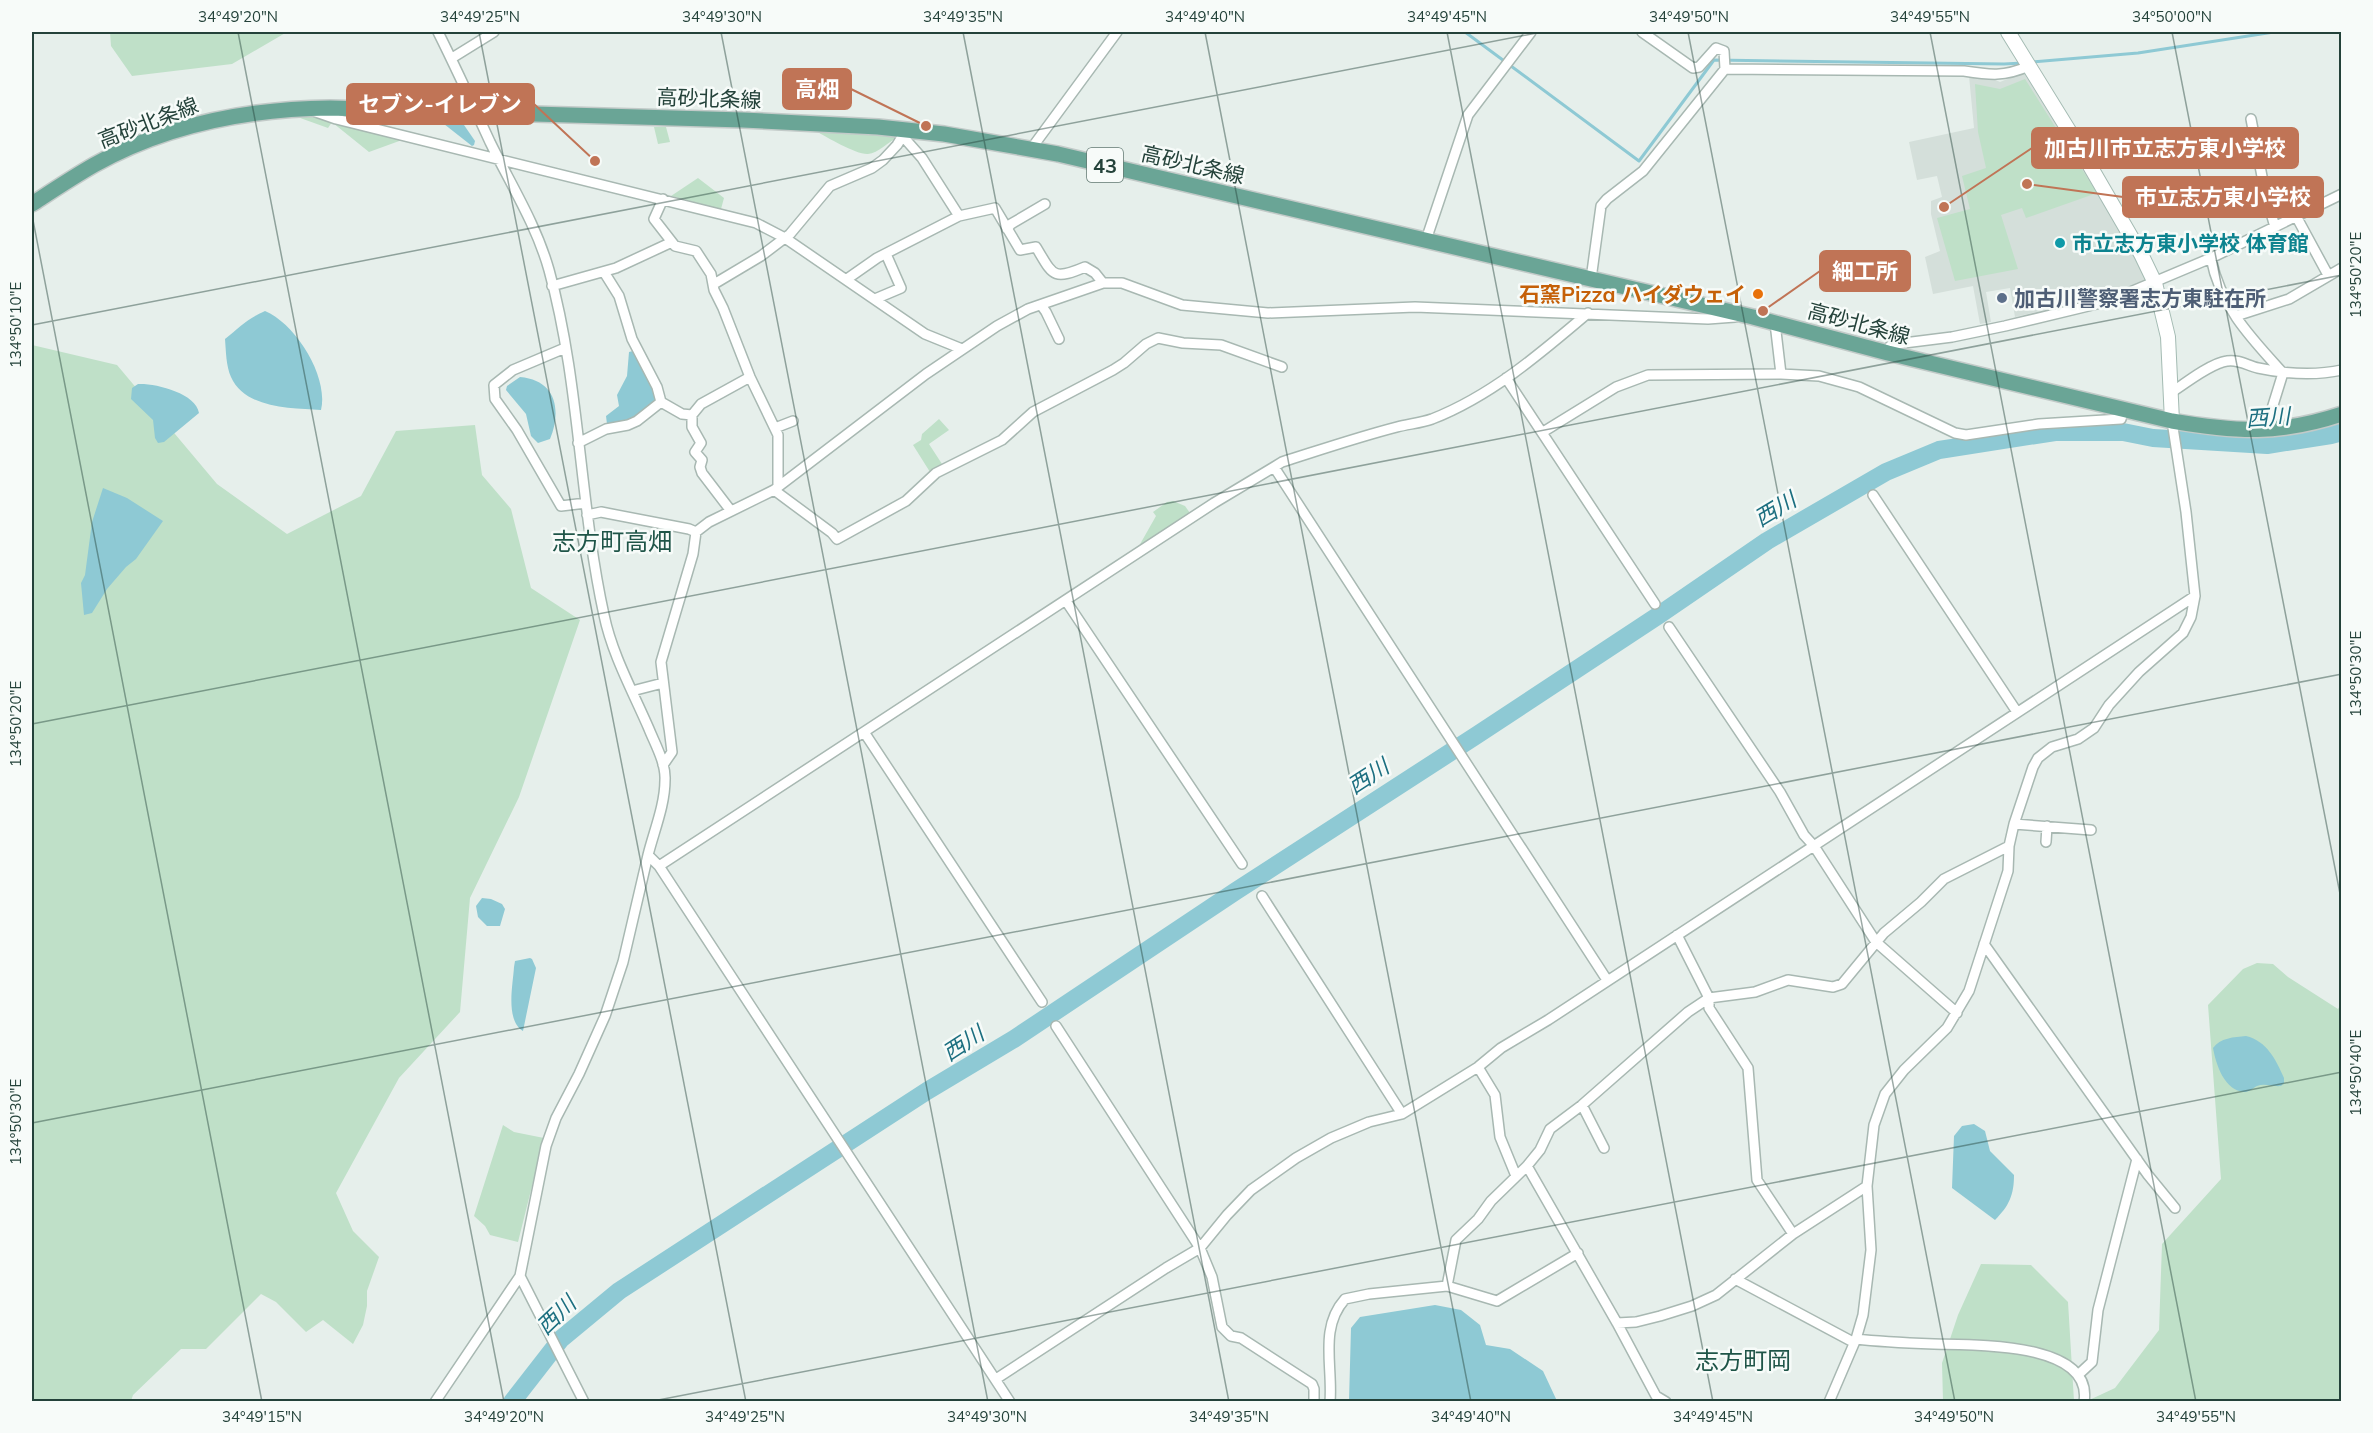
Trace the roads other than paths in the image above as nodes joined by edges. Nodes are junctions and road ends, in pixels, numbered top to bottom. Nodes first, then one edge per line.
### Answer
1 (438, 32) edge
2 (494, 32) edge
3 (1117, 32) edge
4 (1531, 32) edge
5 (1642, 32) edge
6 (2008, 32) edge
7 (452, 58) junction
8 (2026, 60) junction
9 (1725, 69) junction
10 (306, 108) junction
11 (477, 112) junction
12 (2251, 119) dead end
13 (907, 129) junction
14 (1031, 148) junction
15 (498, 158) junction
16 (2342, 194) edge
17 (663, 199) junction
18 (32, 204) edge
19 (1045, 204) dead end
20 (959, 216) junction
21 (2296, 216) junction
22 (2275, 227) junction
23 (1007, 229) junction
24 (785, 238) junction
25 (1426, 240) junction
26 (672, 242) junction
27 (886, 254) junction
28 (2211, 258) junction
29 (2342, 268) edge
30 (604, 272) junction
31 (2328, 275) junction
32 (847, 279) junction
33 (1591, 279) junction
34 (1103, 283) junction
35 (2155, 283) junction
36 (714, 284) junction
37 (552, 286) junction
38 (875, 299) junction
39 (1041, 305) junction
40 (1588, 313) junction
41 (2236, 316) junction
42 (1753, 317) junction
43 (1775, 323) junction
44 (1059, 339) dead end
45 (565, 348) junction
46 (962, 349) junction
47 (1888, 353) junction
48 (1282, 367) dead end
49 (2342, 370) edge
50 (2283, 373) junction
51 (1781, 374) junction
52 (750, 377) junction
53 (1506, 378) junction
54 (2171, 393) junction
55 (661, 402) junction
56 (2124, 409) junction
57 (2342, 414) edge
58 (692, 415) junction
59 (793, 421) dead end
60 (2172, 426) junction
61 (775, 428) junction
62 (2265, 431) junction
63 (1543, 432) junction
64 (579, 443) junction
65 (1274, 467) junction
66 (776, 489) junction
67 (1873, 495) dead end
68 (586, 503) junction
69 (731, 511) junction
70 (587, 515) junction
71 (696, 532) junction
72 (2195, 596) junction
73 (1066, 601) junction
74 (1655, 604) dead end
75 (1669, 627) dead end
76 (663, 683) junction
77 (632, 691) junction
78 (2017, 712) junction
79 (864, 732) junction
80 (663, 765) junction
81 (2014, 824) junction
82 (2047, 826) junction
83 (2091, 830) dead end
84 (2046, 842) dead end
85 (1814, 846) junction
86 (2009, 846) junction
87 (648, 855) junction
88 (1242, 864) dead end
89 (659, 866) junction
90 (1262, 896) dead end
91 (1677, 935) junction
92 (1876, 942) junction
93 (1984, 944) junction
94 (1607, 980) junction
95 (1709, 998) junction
96 (1042, 1002) dead end
97 (1957, 1013) junction
98 (1056, 1026) dead end
99 (1478, 1067) junction
100 (1582, 1105) junction
101 (1402, 1114) junction
102 (1604, 1148) dead end
103 (2137, 1159) junction
104 (1527, 1166) junction
105 (1516, 1176) junction
106 (1866, 1186) junction
107 (2175, 1208) dead end
108 (1793, 1234) junction
109 (1200, 1248) junction
110 (1578, 1253) junction
111 (520, 1276) junction
112 (1735, 1279) junction
113 (1446, 1286) junction
114 (1617, 1323) junction
115 (1855, 1341) junction
116 (2078, 1375) junction
117 (996, 1379) junction
118 (1655, 1399) edge
119 (435, 1401) edge
120 (584, 1401) edge
121 (1010, 1401) edge
122 (1314, 1401) edge
123 (1330, 1401) edge
124 (1666, 1401) edge
125 (1829, 1401) edge
126 (2084, 1401) edge

1 - 7 street
2 - 7 street
3 - 14 street
4 - 25 street
5 - 9 street
6 - 8 main road
7 - 11 street
8 - 9 street
8 - 35 main road
9 - 33 street
10 - 11 main road, 高砂北条線 / 43
10 - 15 street
10 - 18 main road, 高砂北条線 / 43
11 - 13 main road, 高砂北条線 / 43
11 - 15 street
12 - 22 street
13 - 14 main road, 高砂北条線 / 43
13 - 20 street
13 - 24 street
14 - 25 main road, 高砂北条線 / 43
15 - 17 street
15 - 37 street
16 - 21 street
17 - 24 street
17 - 26 street
19 - 23 street
20 - 23 street
20 - 27 street
21 - 22 street
21 - 31 street
22 - 28 street
23 - 34 street
24 - 32 street
24 - 36 street
25 - 33 main road, 高砂北条線 / 43
26 - 30 street
26 - 36 street
27 - 32 street
27 - 38 street
28 - 35 street
28 - 41 street
29 - 31 street
30 - 37 street
30 - 55 street
31 - 41 street
32 - 38 street
33 - 42 main road, 高砂北条線 / 43
34 - 39 street
34 - 40 street
35 - 47 street
35 - 54 main road
36 - 52 street
37 - 45 street
38 - 46 street
39 - 44 street
39 - 46 street
40 - 42 street
40 - 53 street
41 - 50 street
42 - 43 main road, 高砂北条線 / 43
43 - 47 main road, 高砂北条線 / 43
43 - 51 street
45 - 64 street
45 - 68 street
46 - 66 street
47 - 56 main road, 高砂北条線 / 43
48 - 66 street
49 - 50 street
50 - 54 street
50 - 62 street
51 - 56 street
51 - 63 street
52 - 58 street
52 - 61 street
53 - 63 street
53 - 65 street
54 - 60 main road
55 - 58 street
55 - 64 street
56 - 60 main road, 高砂北条線 / 43
57 - 62 main road, 高砂北条線 / 43
58 - 69 street
59 - 61 street
60 - 62 main road, 高砂北条線 / 43
60 - 72 street
61 - 66 street
63 - 74 street
64 - 68 street
65 - 73 street
65 - 94 street
66 - 69 street
67 - 78 street
68 - 70 street
69 - 71 street
70 - 71 street
70 - 77 street
71 - 76 street
72 - 78 street
72 - 81 street
73 - 79 street
73 - 88 street
75 - 85 street
76 - 77 street
76 - 80 street
77 - 80 street
78 - 85 street
79 - 89 street
79 - 96 street
80 - 87 street
81 - 82 street
81 - 86 street
82 - 83 street
82 - 84 street
85 - 91 street
85 - 92 street
86 - 92 street
86 - 93 street
87 - 89 street
87 - 111 street
89 - 117 street
90 - 101 street
91 - 94 street
91 - 95 street
92 - 95 street
92 - 97 street
93 - 97 street
93 - 103 street
94 - 99 street
95 - 100 street
95 - 108 street
97 - 106 street
98 - 109 street
99 - 101 street
99 - 105 street
100 - 102 street
100 - 104 street
101 - 109 street
103 - 107 street
103 - 116 street
104 - 105 street
104 - 110 street
105 - 113 street
106 - 108 street
106 - 115 street
108 - 112 street
109 - 117 street
109 - 122 street
110 - 113 street
110 - 114 street
111 - 119 street
111 - 120 street
112 - 114 street
112 - 115 street
113 - 123 street
114 - 118 street
115 - 116 street
115 - 125 street
116 - 126 street
117 - 121 street
118 - 124 street

